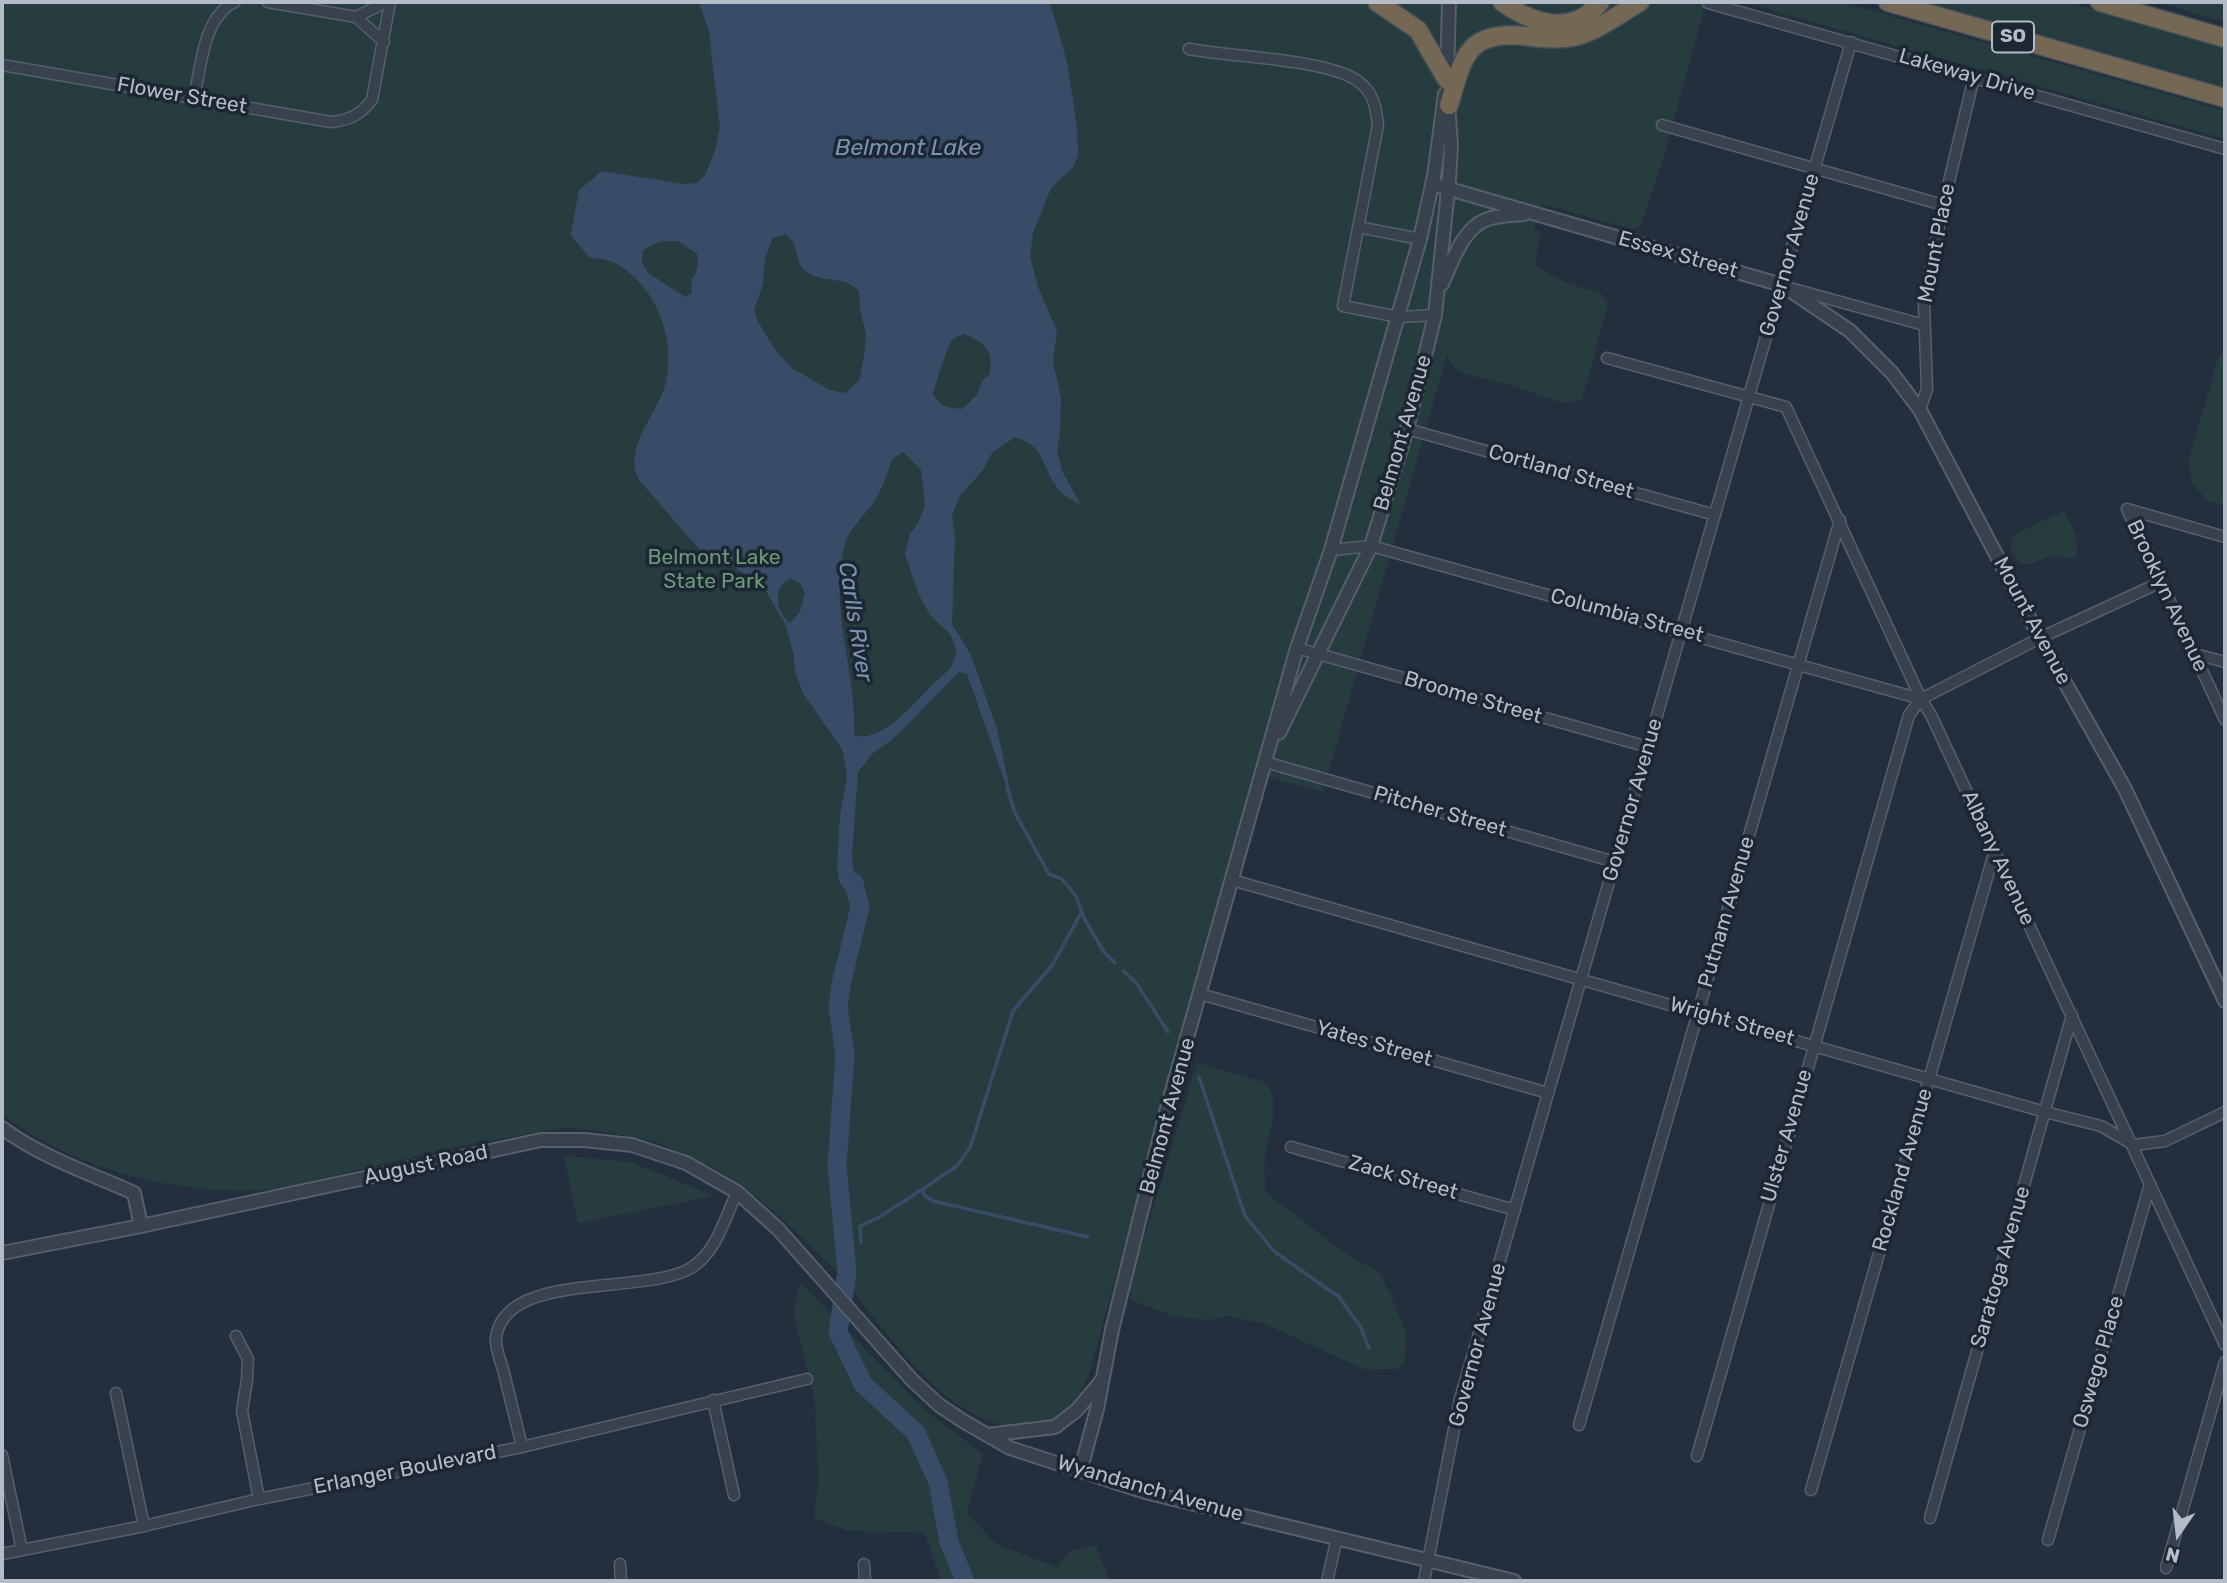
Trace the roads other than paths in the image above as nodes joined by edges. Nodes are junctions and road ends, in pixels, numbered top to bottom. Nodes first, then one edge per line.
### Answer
1 (235, 2) edge
2 (268, 2) edge
3 (388, 2) edge
4 (1377, 2) edge
5 (1449, 2) edge
6 (1502, 2) edge
7 (1600, 2) edge
8 (1640, 2) edge
9 (1888, 2) edge
10 (2100, 2) edge
11 (1708, 3) edge
12 (356, 17) junction
13 (2225, 38) edge
14 (384, 42) junction
15 (1851, 42) junction
16 (1189, 49) dead end
17 (2, 65) edge
18 (1974, 78) junction
19 (1447, 80) junction
20 (194, 98) junction
21 (2225, 98) edge
22 (1448, 105) junction
23 (1662, 125) dead end
24 (2225, 149) edge
25 (1814, 169) junction
26 (1432, 184) junction
27 (1448, 188) junction
28 (1943, 205) junction
29 (1530, 213) junction
30 (1359, 228) junction
31 (1420, 239) junction
32 (1443, 242) junction
33 (1782, 285) junction
34 (1437, 294) junction
35 (1435, 315) junction
36 (1399, 317) junction
37 (1924, 325) junction
38 (1607, 358) dead end
39 (1748, 398) junction
40 (1920, 410) junction
41 (1407, 429) junction
42 (1715, 514) junction
43 (1840, 520) junction
44 (2225, 537) edge
45 (1371, 545) junction
46 (1331, 550) junction
47 (2161, 582) junction
48 (1682, 630) junction
49 (2040, 638) junction
50 (1297, 648) junction
51 (1318, 654) junction
52 (2195, 654) junction
53 (2225, 662) edge
54 (1798, 664) junction
55 (1921, 699) junction
56 (2225, 720) edge
57 (1648, 747) junction
58 (1265, 762) junction
59 (1994, 850) junction
60 (1615, 862) junction
61 (1233, 880) junction
62 (1582, 979) junction
63 (1200, 994) junction
64 (2225, 1001) edge
65 (1698, 1012) junction
66 (2072, 1015) junction
67 (1813, 1046) junction
68 (1929, 1079) junction
69 (1548, 1093) junction
70 (2045, 1112) junction
71 (2225, 1112) edge
72 (2, 1128) edge
73 (2134, 1145) junction
74 (1291, 1146) dead end
75 (2150, 1184) junction
76 (737, 1192) junction
77 (1515, 1210) junction
78 (141, 1226) junction
79 (2, 1253) edge
80 (840, 1298) joint
81 (236, 1336) dead end
82 (2225, 1345) edge
83 (2225, 1362) edge
84 (1105, 1377) junction
85 (807, 1379) dead end
86 (116, 1394) dead end
87 (713, 1400) junction
88 (1580, 1425) dead end
89 (988, 1435) junction
90 (522, 1447) junction
91 (2, 1455) edge
92 (1697, 1456) dead end
93 (1076, 1470) junction
94 (1811, 1490) dead end
95 (734, 1495) dead end
96 (259, 1499) junction
97 (1930, 1518) dead end
98 (144, 1526) junction
99 (1337, 1538) junction
100 (2048, 1540) dead end
101 (22, 1550) junction
102 (2, 1554) edge
103 (1429, 1561) junction
104 (621, 1564) dead end
105 (864, 1564) dead end
106 (2166, 1568) dead end
107 (621, 1581) edge
108 (865, 1581) edge
109 (1327, 1581) edge
110 (1424, 1581) edge
111 (1514, 1581) edge

1 - 20 street
2 - 12 street
3 - 12 street
3 - 14 street
4 - 19 highway
5 - 19 street, Belmont Avenue
6 - 7 highway
8 - 22 highway
9 - 21 highway, SO
10 - 13 highway
11 - 15 street, Lakeway Drive
12 - 14 street
14 - 20 street, Flower Street
15 - 18 street, Lakeway Drive
15 - 25 street, Governor Avenue
16 - 30 street
17 - 20 street, Flower Street
18 - 24 street, Lakeway Drive
18 - 28 street, Mount Place
19 - 22 street, Belmont Avenue
19 - 26 street, Belmont Avenue
22 - 27 street, Belmont Avenue
23 - 25 street
25 - 28 street
25 - 33 street, Governor Avenue
26 - 27 street, Essex Street
26 - 31 street, Belmont Avenue
27 - 29 street, Essex Street
27 - 32 street, Belmont Avenue
28 - 37 street, Mount Place
29 - 33 street, Essex Street
29 - 34 street
30 - 31 street
30 - 36 street
31 - 32 street
31 - 36 street, Belmont Avenue
32 - 34 street, Belmont Avenue
33 - 37 street, Essex Street
33 - 39 street, Governor Avenue
33 - 40 street, Mount Avenue
34 - 35 street, Belmont Avenue
35 - 36 street
35 - 41 street, Belmont Avenue
36 - 46 street, Belmont Avenue
37 - 40 street, Mount Place
38 - 39 street
39 - 42 street, Governor Avenue
39 - 43 street, Albany Avenue
40 - 49 street, Mount Avenue
41 - 42 street, Cortland Street
41 - 45 street, Belmont Avenue
42 - 48 street, Governor Avenue
43 - 54 street, Putnam Avenue
43 - 55 street, Albany Avenue
44 - 47 street, Brooklyn Avenue
45 - 46 street, Columbia Street
45 - 48 street, Columbia Street
45 - 51 street, Belmont Avenue
46 - 50 street, Belmont Avenue
47 - 49 street
47 - 52 street, Brooklyn Avenue
48 - 54 street, Columbia Street
48 - 57 street, Governor Avenue
49 - 55 street
49 - 64 street, Mount Avenue
50 - 51 street, Broome Street
50 - 58 street, Belmont Avenue
51 - 57 street, Broome Street
51 - 58 street, Belmont Avenue
52 - 53 street
52 - 56 street, Brooklyn Avenue
54 - 55 street, Columbia Street
54 - 65 street, Putnam Avenue
55 - 59 street, Albany Avenue
55 - 67 street, Ulster Avenue
57 - 60 street, Governor Avenue
58 - 60 street, Pitcher Street
58 - 61 street, Belmont Avenue
59 - 66 street, Albany Avenue
59 - 68 street, Rockland Avenue
60 - 62 street, Governor Avenue
61 - 62 street, Wright Street
61 - 63 street, Belmont Avenue
62 - 65 street, Wright Street
62 - 69 street, Governor Avenue
63 - 69 street, Yates Street
63 - 84 street, Belmont Avenue
65 - 67 street, Wright Street
65 - 88 street, Putnam Avenue
66 - 70 street, Saratoga Avenue
66 - 73 street, Albany Avenue
67 - 68 street, Wright Street
67 - 92 street, Ulster Avenue
68 - 70 street, Wright Street
68 - 94 street, Rockland Avenue
69 - 77 street, Governor Avenue
70 - 73 street, Wright Street
70 - 97 street, Saratoga Avenue
71 - 73 street
72 - 78 street
73 - 75 street, Albany Avenue
74 - 77 street, Zack Street
75 - 82 street, Albany Avenue
75 - 100 street, Oswego Place
76 - 78 street, August Road
76 - 80 street, August Road
76 - 90 street
77 - 103 street, Governor Avenue
78 - 79 street, August Road
80 - 89 street, Wyandanch Avenue
81 - 96 street
83 - 106 street
84 - 89 street
84 - 93 street, Belmont Avenue
85 - 87 street, Erlanger Boulevard
86 - 98 street
87 - 90 street, Erlanger Boulevard
87 - 95 street
89 - 93 street, Wyandanch Avenue
90 - 96 street, Erlanger Boulevard
91 - 101 street
93 - 99 street, Wyandanch Avenue
96 - 98 street, Erlanger Boulevard
98 - 101 street, Erlanger Boulevard
99 - 103 street, Wyandanch Avenue
99 - 109 street
101 - 102 street, Erlanger Boulevard
103 - 110 street, Governor Avenue
103 - 111 street, Wyandanch Avenue
104 - 107 street
105 - 108 street

